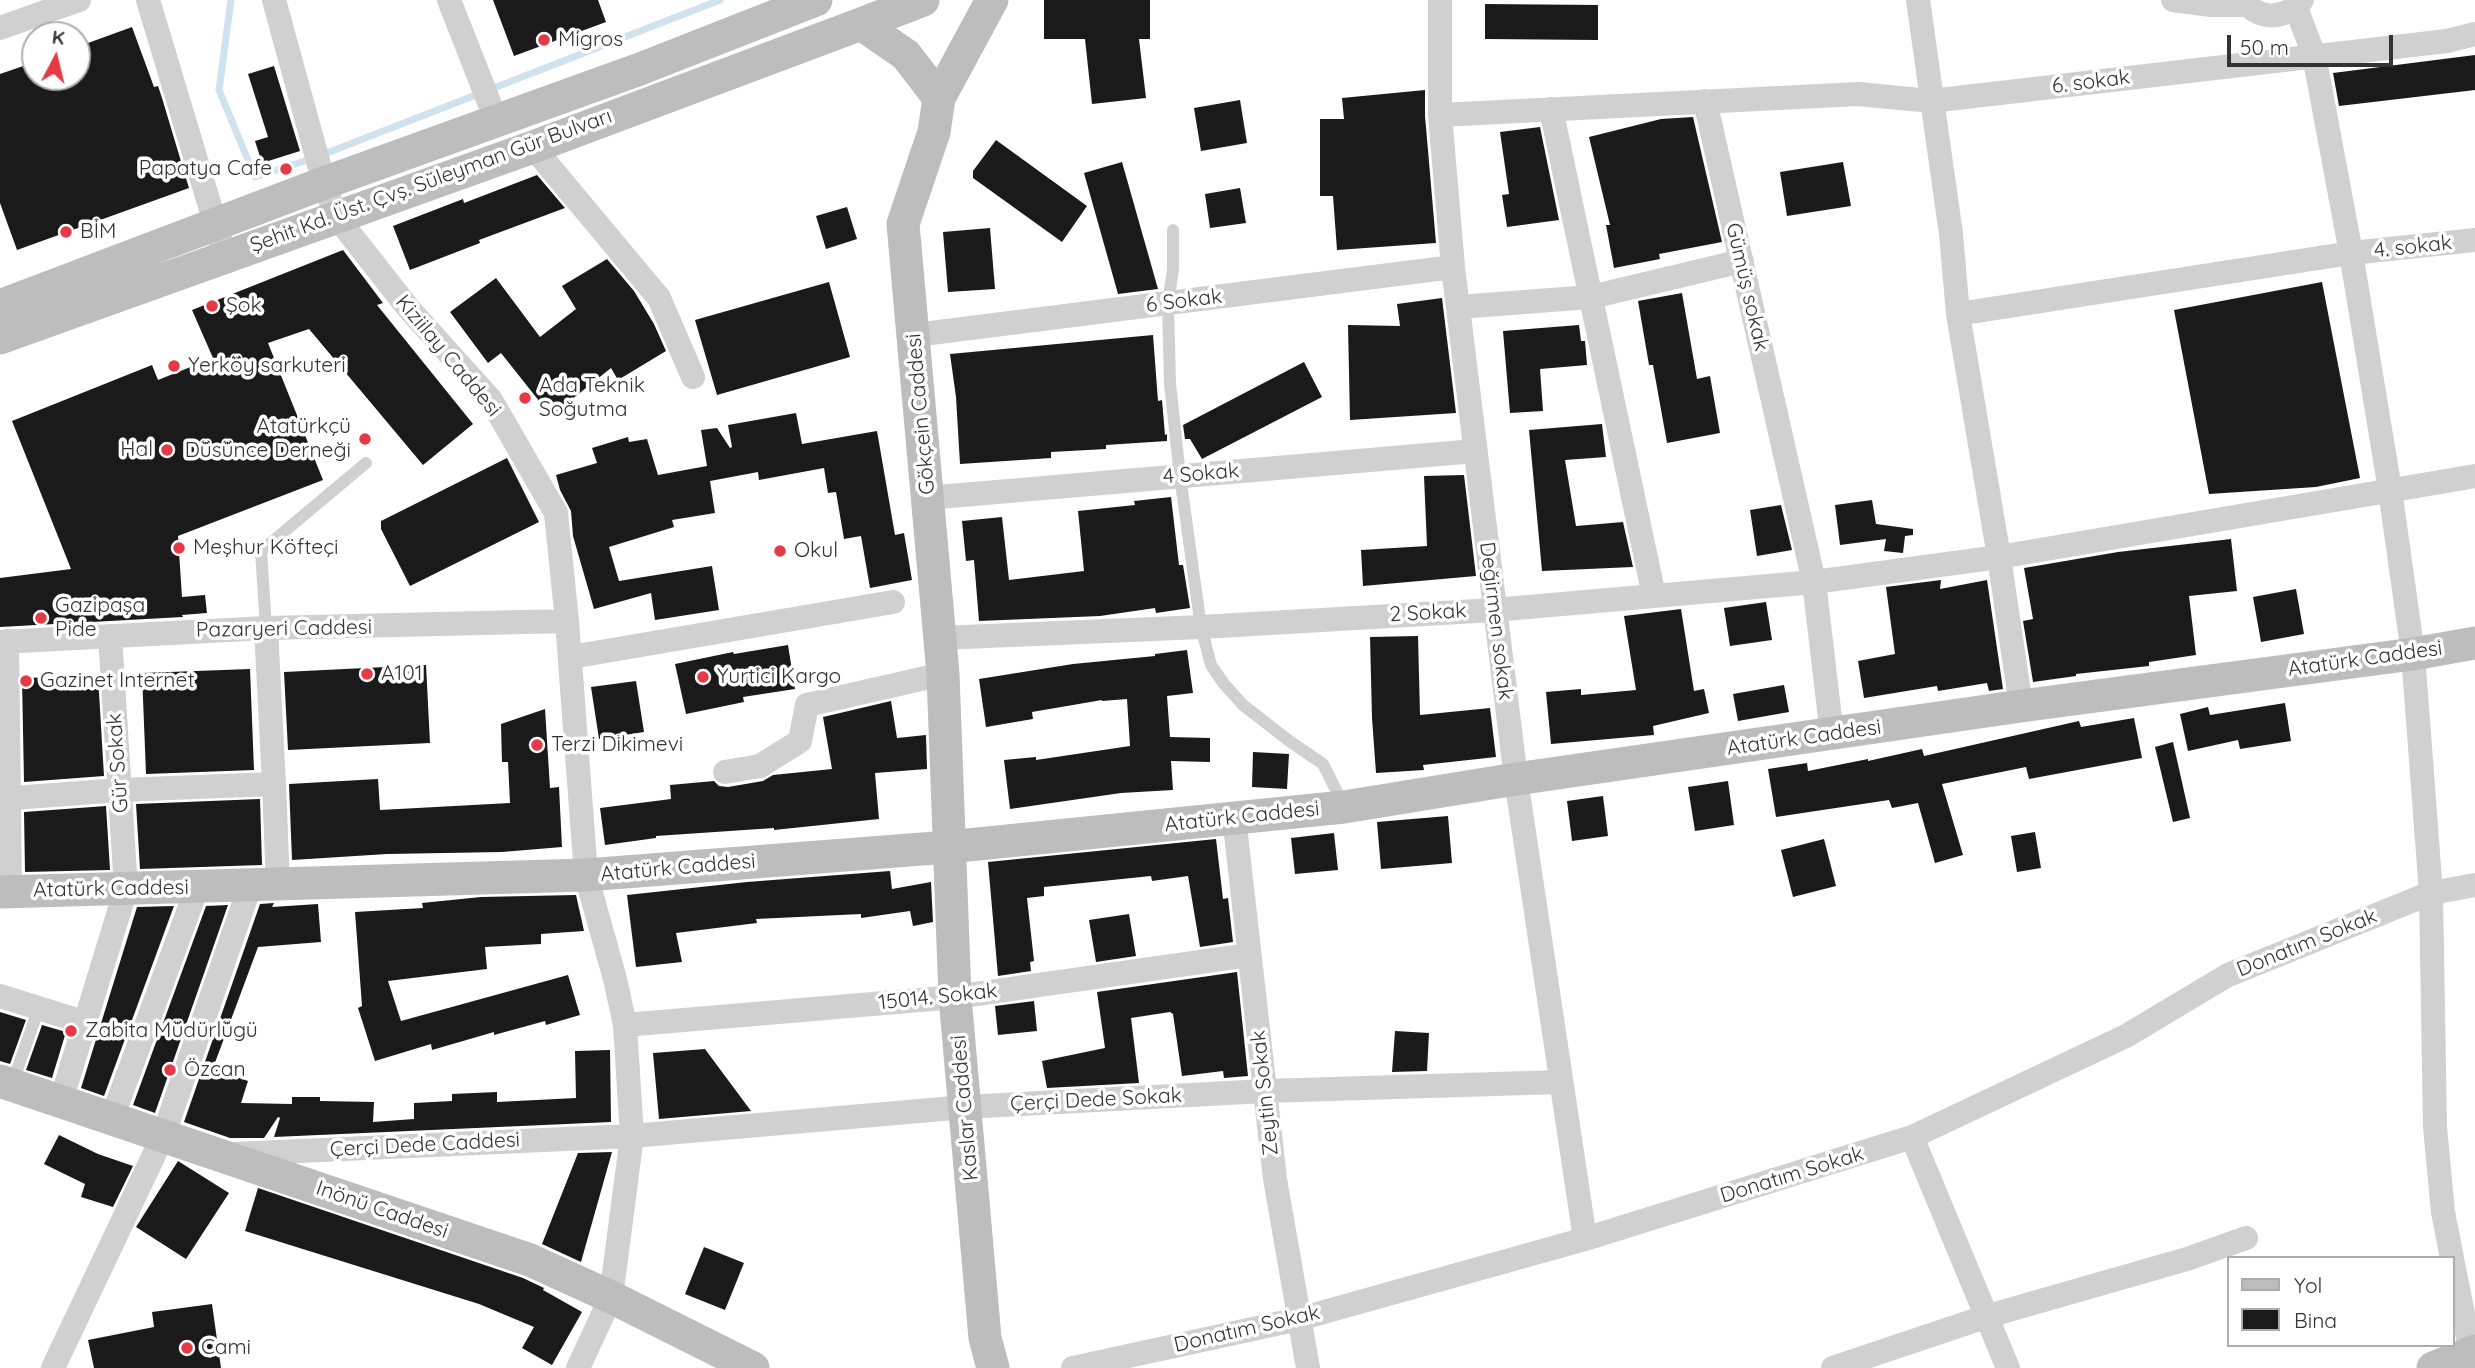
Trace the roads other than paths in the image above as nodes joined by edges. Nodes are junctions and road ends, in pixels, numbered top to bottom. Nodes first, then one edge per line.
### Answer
1 (79, 0) edge
2 (148, 0) edge
3 (274, 0) edge
4 (449, 0) edge
5 (816, 0) edge
6 (923, 0) edge
7 (992, 0) edge
8 (1440, 0) edge
9 (1918, 0) edge
10 (2174, 0) edge
11 (2245, 2) edge
12 (2299, 4) edge
13 (770, 8) edge
14 (861, 24) junction
15 (0, 28) edge
16 (2475, 34) edge
17 (2314, 55) junction
18 (939, 98) junction
19 (1705, 101) junction
20 (1931, 101) junction
21 (1551, 109) junction
22 (493, 113) junction
23 (1440, 115) junction
24 (533, 146) junction
25 (319, 163) junction
26 (336, 216) junction
27 (215, 223) junction
28 (1173, 230) dead end
29 (2475, 240) edge
30 (2351, 253) junction
31 (225, 256) junction
32 (1741, 261) junction
33 (1453, 267) junction
34 (1591, 297) junction
35 (1168, 303) junction
36 (0, 306) edge
37 (1458, 307) junction
38 (1958, 314) junction
39 (915, 335) junction
40 (0, 338) edge
41 (693, 377) dead end
42 (1475, 451) junction
43 (366, 463) dead end
44 (1180, 476) junction
45 (2475, 476) edge
46 (2390, 490) junction
47 (927, 498) junction
48 (1999, 557) junction
49 (1814, 582) junction
50 (1654, 596) junction
51 (893, 602) dead end
52 (1494, 610) junction
53 (568, 621) junction
54 (1201, 627) junction
55 (266, 628) junction
56 (110, 636) junction
57 (940, 638) junction
58 (4, 642) edge
59 (2475, 643) edge
60 (2413, 654) junction
61 (570, 657) junction
62 (943, 674) junction
63 (2021, 706) junction
64 (1832, 735) junction
65 (725, 772) dead end
66 (1516, 779) junction
67 (274, 784) junction
68 (120, 790) junction
69 (4, 799) edge
70 (1344, 807) junction
71 (1234, 817) junction
72 (948, 847) junction
73 (586, 875) junction
74 (2475, 885) edge
75 (264, 886) junction
76 (197, 888) junction
77 (126, 889) junction
78 (5, 892) edge
79 (2431, 893) junction
80 (1250, 956) junction
81 (0, 996) edge
82 (955, 997) junction
83 (38, 1008) junction
84 (86, 1023) junction
85 (625, 1025) junction
86 (6, 1082) edge
87 (1562, 1082) junction
88 (1265, 1091) junction
89 (61, 1101) junction
90 (965, 1107) junction
91 (112, 1118) junction
92 (163, 1136) junction
93 (632, 1136) junction
94 (1913, 1137) junction
95 (218, 1154) junction
96 (2246, 1238) dead end
97 (1585, 1239) junction
98 (2452, 1256) edge
99 (2454, 1267) edge
100 (611, 1297) junction
101 (1987, 1316) junction
102 (1300, 1319) junction
103 (2474, 1355) edge
104 (53, 1368) edge
105 (578, 1368) edge
106 (753, 1368) edge
107 (993, 1368) edge
108 (1073, 1368) edge
109 (1308, 1368) edge
110 (1833, 1368) edge
111 (2008, 1368) edge
112 (2433, 1368) edge

1 - 15 street
2 - 27 street
3 - 25 street, Kiziilay Caddesi
4 - 22 street
5 - 13 street, Şehit Kd. Üst. Çvş. Süleyman Gür Bulvarı
6 - 14 street, Şehit Kd. Üst. Çvş. Süleyman Gür Bulvarı
7 - 18 street, Gökçein Caddesi
8 - 23 street, Değirmen sokak
9 - 20 street
10 - 11 street
11 - 12 street
12 - 17 street
13 - 22 street, Şehit Kd. Üst. Çvş. Süleyman Gür Bulvarı
14 - 18 street
14 - 24 street, Şehit Kd. Üst. Çvş. Süleyman Gür Bulvarı
16 - 17 street, 6. sokak
17 - 20 street, 6. sokak
17 - 30 street
18 - 39 street, Gökçein Caddesi
19 - 20 street, 6. sokak
19 - 21 street
19 - 32 street, Gümüş sokak
20 - 38 street
21 - 23 street
21 - 34 street
22 - 25 street, Şehit Kd. Üst. Çvş. Süleyman Gür Bulvarı
23 - 33 street, Değirmen sokak
24 - 26 street, Şehit Kd. Üst. Çvş. Süleyman Gür Bulvarı
24 - 41 street
25 - 26 street, Kiziilay Caddesi
25 - 27 street, Şehit Kd. Üst. Çvş. Süleyman Gür Bulvarı
26 - 31 street, Şehit Kd. Üst. Çvş. Süleyman Gür Bulvarı
26 - 53 street, Kiziilay Caddesi
27 - 31 street
27 - 36 street, Şehit Kd. Üst. Çvş. Süleyman Gür Bulvarı
28 - 35 lane
29 - 30 street, 4. sokak
30 - 38 street, 4. sokak
30 - 46 street
31 - 40 street, Şehit Kd. Üst. Çvş. Süleyman Gür Bulvarı
32 - 34 street
32 - 49 street, Gümüş sokak
33 - 35 street, 6 Sokak
33 - 37 street, Değirmen sokak
34 - 37 street
34 - 50 street
35 - 39 street, 6 Sokak
35 - 44 lane
37 - 42 street, Değirmen sokak
38 - 48 street
39 - 47 street, Gökçein Caddesi
42 - 44 street, 4 Sokak
42 - 52 street, Değirmen sokak
43 - 55 lane
44 - 47 street, 4 Sokak
44 - 54 lane
45 - 46 street, 2 Sokak
46 - 48 street, 2 Sokak
46 - 60 street
47 - 57 street, Gökçein Caddesi
48 - 49 street, 2 Sokak
48 - 63 street
49 - 50 street, 2 Sokak
49 - 64 street, Gümüş sokak
50 - 52 street, 2 Sokak
51 - 61 street
52 - 54 street, 2 Sokak
52 - 66 street, Değirmen sokak
53 - 55 street, Pazaryeri Caddesi
53 - 61 street, Kiziilay Caddesi
54 - 57 street, 2 Sokak
54 - 70 lane
55 - 56 street, Pazaryeri Caddesi
55 - 67 street
56 - 58 street, Pazaryeri Caddesi
56 - 68 street, Gür Sokak
57 - 62 street, Gökçein Caddesi
58 - 69 street
59 - 60 street, Atatürk Caddesi
60 - 63 street, Atatürk Caddesi
60 - 79 street
61 - 73 street, Kiziilay Caddesi
62 - 65 street
62 - 72 street, Gökçein Caddesi
63 - 64 street, Atatürk Caddesi
64 - 66 street, Atatürk Caddesi
66 - 70 street, Atatürk Caddesi
66 - 87 street, Değirmen sokak
67 - 68 street
67 - 75 street
68 - 69 street
68 - 77 street, Gür Sokak
69 - 78 street
70 - 71 street, Atatürk Caddesi
71 - 72 street, Atatürk Caddesi
71 - 80 street, Zeytin Sokak
72 - 73 street, Atatürk Caddesi
72 - 82 street, Kaslar Caddesi
73 - 75 street, Atatürk Caddesi
73 - 85 street, Kiziilay Caddesi
74 - 79 street, Donatım Sokak
75 - 76 street, Atatürk Caddesi
75 - 92 street
76 - 77 street, Atatürk Caddesi
76 - 91 street
77 - 78 street, Atatürk Caddesi
77 - 84 street
79 - 94 street, Donatım Sokak
79 - 98 street
80 - 82 street, 15014. Sokak
80 - 88 street, Zeytin Sokak
81 - 83 street
82 - 85 street, 15014. Sokak
82 - 90 street, Kaslar Caddesi
83 - 84 street
83 - 86 lane
84 - 89 street
85 - 93 street, Kiziilay Caddesi
86 - 89 street, Inönü Caddesi
87 - 88 street, Çerçi Dede Sokak
87 - 97 street, Değirmen sokak
88 - 90 street, Çerçi Dede Sokak
88 - 102 street, Zeytin Sokak
89 - 91 street, Inönü Caddesi
90 - 93 street, Çerçi Dede Sokak
90 - 107 street, Kaslar Caddesi
91 - 92 street, Inönü Caddesi
92 - 95 street, Inönü Caddesi
92 - 104 street
93 - 95 street, Çerçi Dede Caddesi
93 - 100 street, Kiziilay Caddesi
94 - 97 street, Donatım Sokak
94 - 101 street
95 - 100 street, Inönü Caddesi
96 - 101 street
97 - 102 street, Donatım Sokak
99 - 103 street
100 - 105 street, Kiziilay Caddesi
100 - 106 street, Inönü Caddesi
101 - 110 street
101 - 111 street
102 - 108 street, Donatım Sokak
102 - 109 street, Zeytin Sokak
103 - 112 street

